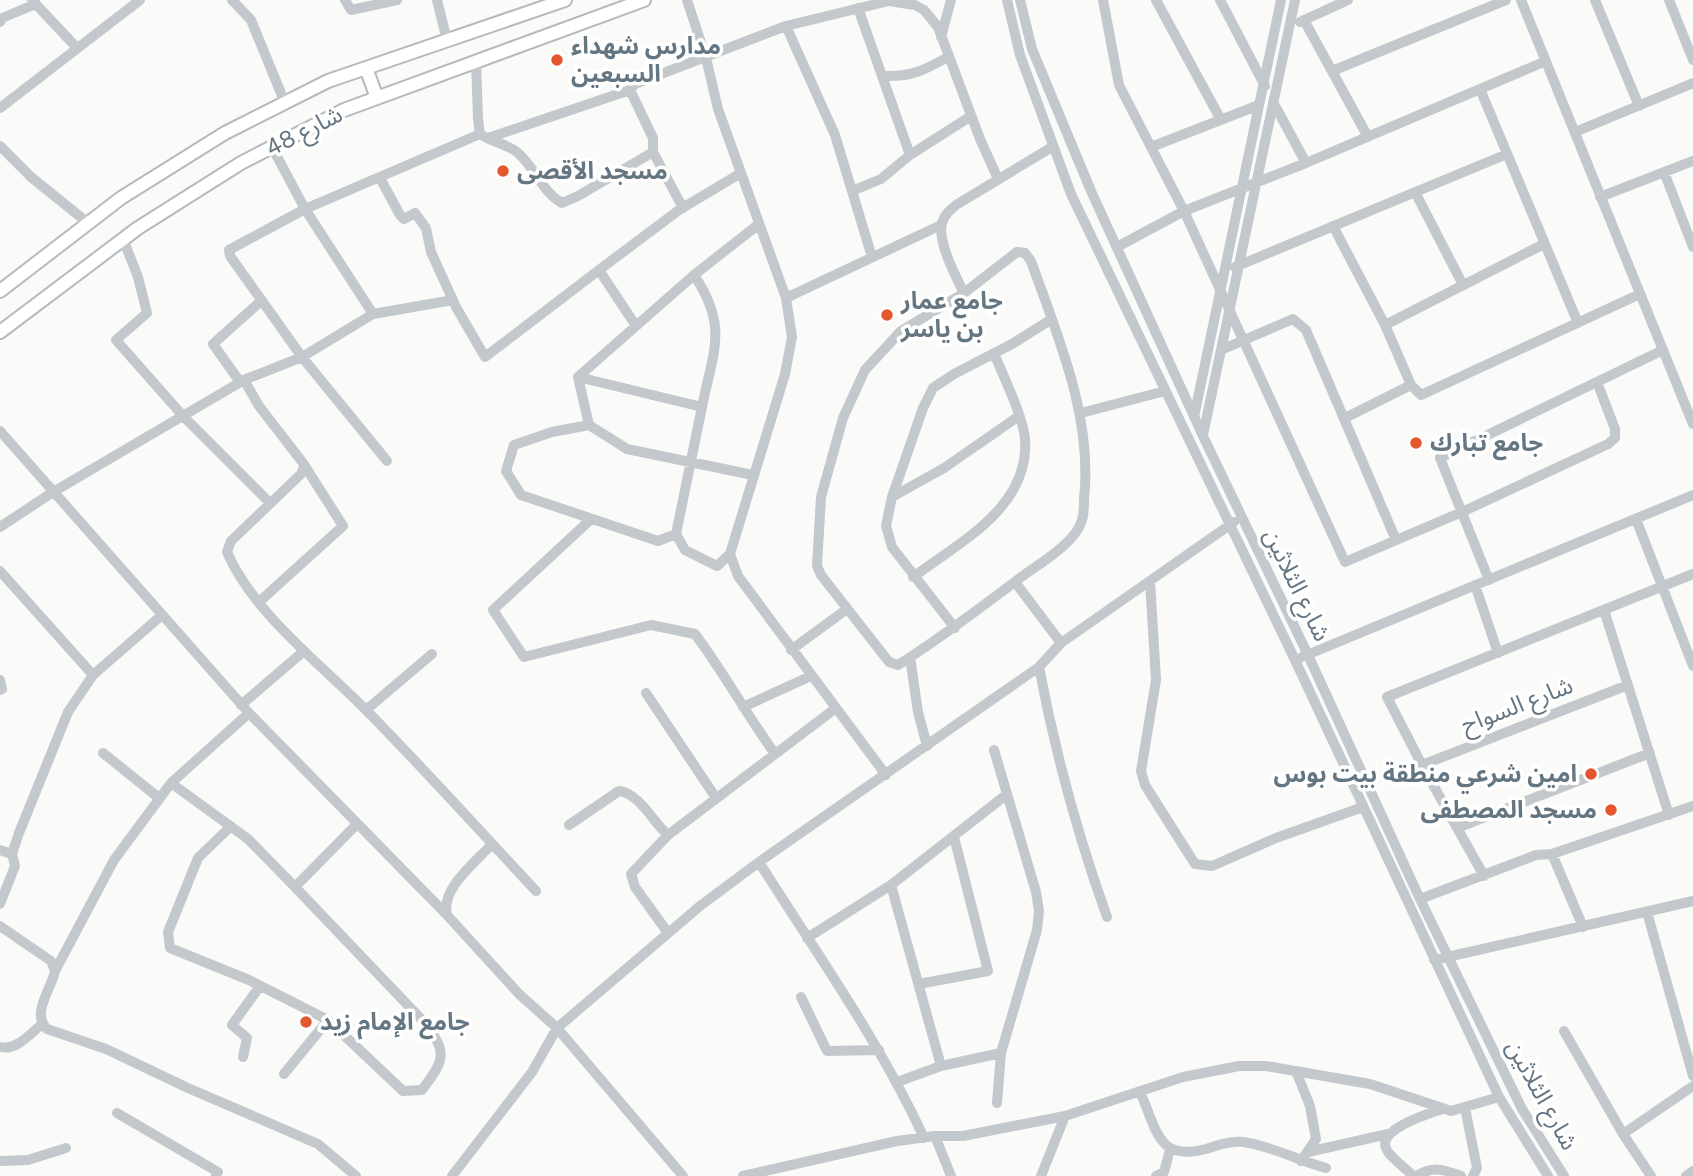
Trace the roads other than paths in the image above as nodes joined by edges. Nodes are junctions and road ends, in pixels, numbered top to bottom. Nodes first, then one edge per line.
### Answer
1 (140, 0) edge
2 (232, 0) edge
3 (345, 0) edge
4 (397, 0) edge
5 (437, 0) edge
6 (565, 0) edge
7 (644, 0) edge
8 (687, 0) edge
9 (951, 0) edge
10 (1007, 0) edge
11 (1020, 0) edge
12 (1103, 0) edge
13 (1156, 0) edge
14 (1220, 0) edge
15 (1281, 0) edge
16 (1295, 0) edge
17 (1348, 0) edge
18 (1506, 0) edge
19 (1521, 0) edge
20 (1595, 0) edge
21 (1669, 0) edge
22 (34, 2) edge
23 (858, 8) junction
24 (1304, 20) junction
25 (0, 22) edge
26 (786, 26) junction
27 (1290, 27) junction
28 (1274, 34) junction
29 (941, 37) junction
30 (447, 40) junction
31 (77, 48) junction
32 (948, 57) junction
33 (706, 58) junction
34 (1693, 60) edge
35 (1546, 61) junction
36 (476, 62) junction
37 (366, 68) junction
38 (1332, 71) junction
39 (884, 76) junction
40 (1264, 83) junction
41 (1693, 83) edge
42 (630, 89) junction
43 (1480, 89) junction
44 (377, 98) junction
45 (1273, 102) junction
46 (285, 103) junction
47 (1259, 105) junction
48 (1639, 106) junction
49 (0, 108) edge
50 (971, 116) junction
51 (1221, 120) junction
52 (1575, 132) junction
53 (483, 136) junction
54 (1368, 137) junction
55 (0, 146) edge
56 (272, 147) junction
57 (1052, 147) junction
58 (1151, 147) junction
59 (653, 152) junction
60 (1507, 154) junction
61 (910, 155) junction
62 (1693, 161) edge
63 (1306, 163) junction
64 (1664, 172) junction
65 (741, 173) junction
66 (380, 178) junction
67 (999, 179) junction
68 (1257, 183) junction
69 (1242, 189) junction
70 (852, 191) junction
71 (1415, 192) junction
72 (1600, 197) junction
73 (683, 208) junction
74 (305, 209) junction
75 (1184, 211) junction
76 (88, 223) junction
77 (759, 224) junction
78 (941, 225) junction
79 (1333, 226) junction
80 (124, 239) junction
81 (1544, 244) junction
82 (1117, 247) junction
83 (1693, 247) edge
84 (872, 257) junction
85 (1239, 265) junction
86 (598, 270) junction
87 (1224, 271) junction
88 (694, 275) junction
89 (1463, 285) junction
90 (1221, 290) junction
91 (0, 291) edge
92 (964, 293) junction
93 (1640, 294) junction
94 (786, 298) junction
95 (453, 300) junction
96 (261, 301) junction
97 (1230, 310) junction
98 (373, 314) junction
99 (1052, 319) junction
100 (1577, 323) junction
101 (1385, 325) junction
102 (636, 326) junction
103 (0, 332) edge
104 (1243, 339) junction
105 (1221, 349) junction
106 (1663, 350) junction
107 (994, 354) junction
108 (302, 357) junction
109 (579, 377) junction
110 (242, 381) junction
111 (1597, 382) junction
112 (1411, 386) junction
113 (1165, 391) junction
114 (702, 407) junction
115 (1081, 413) junction
116 (183, 416) junction
117 (1018, 416) junction
118 (1194, 416) junction
119 (1345, 418) junction
120 (1692, 419) edge
121 (589, 425) junction
122 (0, 431) edge
123 (1203, 436) junction
124 (387, 461) dead end
125 (691, 462) junction
126 (304, 467) junction
127 (753, 475) junction
128 (53, 492) junction
129 (1693, 495) edge
130 (892, 497) junction
131 (270, 503) junction
132 (1462, 512) junction
133 (1242, 519) junction
134 (1636, 519) junction
135 (590, 520) junction
136 (1228, 524) junction
137 (0, 527) edge
138 (676, 534) junction
139 (1396, 540) junction
140 (730, 554) junction
141 (0, 571) edge
142 (1693, 574) edge
143 (913, 577) junction
144 (1489, 580) junction
145 (1150, 581) junction
146 (1015, 582) junction
147 (1475, 585) junction
148 (1662, 586) junction
149 (260, 602) junction
150 (847, 609) junction
151 (1604, 610) junction
152 (162, 615) junction
153 (955, 628) junction
154 (1061, 643) junction
155 (791, 650) junction
156 (304, 651) junction
157 (1498, 653) junction
158 (432, 654) dead end
159 (1308, 655) junction
160 (910, 657) junction
161 (1295, 660) junction
162 (1693, 666) edge
163 (1039, 667) junction
164 (93, 675) junction
165 (811, 676) junction
166 (0, 680) edge
167 (1628, 685) junction
168 (0, 690) edge
169 (646, 692) dead end
170 (743, 707) junction
171 (836, 708) junction
172 (245, 709) junction
173 (366, 710) junction
174 (927, 746) junction
175 (994, 750) dead end
176 (103, 753) dead end
177 (1650, 753) junction
178 (775, 754) junction
179 (1422, 765) junction
180 (886, 775) junction
181 (171, 783) junction
182 (1006, 795) junction
183 (159, 798) junction
184 (716, 798) junction
185 (1693, 806) edge
186 (1363, 807) junction
187 (1669, 815) junction
188 (357, 824) junction
189 (569, 825) dead end
190 (231, 826) junction
191 (1457, 828) junction
192 (668, 835) junction
193 (954, 837) junction
194 (492, 844) junction
195 (0, 850) edge
196 (12, 854) junction
197 (1552, 854) junction
198 (759, 862) junction
199 (1484, 876) junction
200 (891, 885) junction
201 (295, 887) junction
202 (536, 891) dead end
203 (1420, 898) junction
204 (1693, 901) edge
205 (0, 904) edge
206 (1647, 912) junction
207 (447, 915) junction
208 (1107, 917) dead end
209 (0, 926) edge
210 (1583, 927) junction
211 (668, 933) junction
212 (807, 938) junction
213 (1448, 956) junction
214 (1434, 960) junction
215 (55, 971) junction
216 (919, 984) junction
217 (260, 986) junction
218 (801, 997) dead end
219 (328, 1020) junction
220 (42, 1024) junction
221 (557, 1028) junction
222 (1564, 1031) dead end
223 (0, 1048) edge
224 (879, 1050) junction
225 (1001, 1053) junction
226 (243, 1057) dead end
227 (941, 1066) junction
228 (1296, 1071) junction
229 (284, 1074) dead end
230 (1693, 1076) edge
231 (897, 1082) junction
232 (1693, 1086) edge
233 (1140, 1092) junction
234 (1499, 1097) junction
235 (997, 1103) dead end
236 (1465, 1108) junction
237 (1442, 1109) junction
238 (117, 1113) dead end
239 (1065, 1116) junction
240 (1388, 1134) junction
241 (1623, 1134) junction
242 (930, 1137) junction
243 (66, 1148) dead end
244 (1170, 1150) junction
245 (1308, 1152) junction
246 (0, 1161) edge
247 (1301, 1161) junction
248 (1326, 1168) dead end
249 (1693, 1171) edge
250 (1162, 1175) edge
251 (216, 1176) edge
252 (356, 1176) edge
253 (452, 1176) edge
254 (683, 1176) edge
255 (743, 1176) edge
256 (951, 1176) edge
257 (1041, 1176) edge
258 (1414, 1176) edge
259 (1461, 1176) edge
260 (1474, 1176) edge
261 (1548, 1176) edge
262 (1564, 1176) edge
263 (1651, 1176) edge
264 (1686, 1176) edge

1 - 31 street
2 - 46 street
3 - 4 street
5 - 30 street
6 - 30 main road, شارع 48
7 - 36 main road, شارع 48
8 - 33 street
9 - 29 street
10 - 57 street, شارع الثلاثين
11 - 82 street, شارع الثلاثين
12 - 58 street
13 - 51 street
14 - 40 street
15 - 28 street
16 - 27 street
17 - 24 street
18 - 38 street
19 - 35 street
20 - 48 street
21 - 34 street
22 - 25 street
22 - 31 street
23 - 26 street
23 - 29 street
23 - 39 street
24 - 27 street
24 - 38 street
26 - 33 street
26 - 70 street
27 - 28 street
27 - 45 street
28 - 40 street
29 - 32 street
30 - 37 main road, شارع 48
31 - 49 street
32 - 39 street
32 - 50 street
33 - 42 street
33 - 65 street
35 - 43 street
35 - 52 street
36 - 44 main road, شارع 48
36 - 53 street
37 - 44 main road
37 - 46 main road, شارع 48
38 - 54 street
39 - 61 street
40 - 45 street
40 - 47 street
41 - 48 street
42 - 53 street
42 - 59 street
43 - 54 street
43 - 60 street
44 - 56 main road, شارع 48
45 - 63 street
45 - 68 street
46 - 76 main road, شارع 48
47 - 51 street
47 - 69 street
48 - 52 street
50 - 61 street
50 - 67 street
51 - 58 street
52 - 72 street
53 - 59 street
53 - 66 street
54 - 63 street
55 - 76 street
56 - 74 street
56 - 80 main road, شارع 48
57 - 67 street
57 - 113 street, شارع الثلاثين
58 - 75 street
59 - 73 street
60 - 71 street
60 - 81 street
61 - 70 street
62 - 64 street
63 - 68 street
64 - 72 street
64 - 83 street
65 - 73 street
65 - 77 street
66 - 74 street
66 - 95 street
67 - 78 street
68 - 69 street
68 - 85 street
69 - 75 street
69 - 87 street
70 - 84 street
71 - 79 street
71 - 89 street
72 - 93 street
73 - 86 street
74 - 96 street
74 - 98 street
75 - 82 street
75 - 90 street
76 - 91 main road, شارع 48
77 - 88 street
77 - 94 street
78 - 84 street
78 - 92 street
79 - 85 street
79 - 101 street
80 - 103 main road, شارع 48
80 - 116 street
81 - 89 street
81 - 100 street
82 - 118 street, شارع الثلاثين
84 - 94 street
85 - 87 street
85 - 97 street
86 - 95 street
86 - 102 street
87 - 90 street
88 - 102 street
88 - 114 street
89 - 101 street
90 - 97 street
90 - 118 street
92 - 99 street
92 - 150 street
93 - 100 street
93 - 106 street
94 - 127 street
95 - 98 street
96 - 108 street
96 - 110 street
97 - 104 street
97 - 105 street
98 - 108 street
99 - 107 street
99 - 115 street
100 - 112 street
101 - 112 street
102 - 109 street
104 - 105 street
104 - 119 street
104 - 139 street
105 - 123 street
106 - 111 street
106 - 120 street
107 - 117 street
107 - 130 street
108 - 110 street
108 - 124 street
109 - 114 street
109 - 121 street
110 - 116 street
110 - 126 street
111 - 132 street
111 - 132 street
112 - 119 street
113 - 115 street
113 - 136 street, شارع الثلاثين
114 - 125 street
115 - 146 street
116 - 128 street
116 - 131 street
117 - 130 street
117 - 143 street
118 - 123 street, شارع الثلاثين
119 - 139 street
121 - 125 street
121 - 135 street
122 - 128 street
123 - 133 street, شارع الثلاثين
125 - 127 street
125 - 138 street
126 - 131 street
126 - 149 street
127 - 140 street
128 - 137 street
128 - 152 street
129 - 134 street
130 - 143 street
131 - 149 street
132 - 139 street
132 - 144 street
133 - 136 street
133 - 159 street, شارع الثلاثين
134 - 144 street
134 - 148 street
135 - 138 street
135 - 170 street
136 - 145 street
136 - 161 street, شارع الثلاثين
138 - 140 street
140 - 155 street
141 - 164 street
142 - 148 street
143 - 153 street
144 - 147 street
145 - 154 street
145 - 186 street
146 - 153 street
146 - 154 street
147 - 157 street
147 - 159 street
148 - 151 street
148 - 162 street
149 - 156 street
150 - 155 street
150 - 160 street
151 - 157 street
151 - 167 street
152 - 164 street
152 - 172 street
153 - 160 street
154 - 163 street
155 - 165 street
156 - 172 street
156 - 173 street
157 - 179 street
158 - 173 street
159 - 161 street
159 - 203 street, شارع الثلاثين
160 - 174 street
161 - 186 street, شارع الثلاثين
163 - 174 street
163 - 208 street
164 - 196 street
165 - 170 street
165 - 171 street
166 - 168 street
167 - 177 street
167 - 179 street, شارع السواح
169 - 184 street
170 - 178 street
171 - 178 street
171 - 180 street
172 - 181 street
172 - 188 street
173 - 194 street
174 - 180 street
175 - 182 street
176 - 183 street
177 - 187 street
177 - 191 street
178 - 184 street
179 - 191 street
180 - 198 street
181 - 183 street
181 - 190 street
182 - 193 street
182 - 225 street
183 - 215 street
184 - 192 street
185 - 187 street
186 - 214 street, شارع الثلاثين
187 - 197 street
188 - 201 street
188 - 207 street
189 - 192 street
190 - 201 street
190 - 217 street
191 - 199 street
192 - 211 street
193 - 200 street
193 - 216 street
194 - 202 street
194 - 207 street
195 - 196 street
196 - 205 street
197 - 199 street
197 - 210 street
198 - 211 street
198 - 212 street
199 - 203 street
200 - 212 street
200 - 216 street
201 - 219 street
203 - 213 street, شارع الثلاثين
204 - 206 street
206 - 210 street
206 - 230 street
207 - 221 street
209 - 215 street
210 - 213 street
211 - 221 street
212 - 224 street
213 - 214 street
213 - 262 street, شارع الثلاثين
214 - 234 street, شارع الثلاثين
215 - 220 street
216 - 227 street
217 - 219 street
217 - 226 street
218 - 224 street
219 - 229 street
220 - 223 street
220 - 252 street
221 - 253 street
221 - 254 street
222 - 241 street
224 - 231 street
225 - 227 street
225 - 235 street
227 - 231 street
228 - 233 street
228 - 237 street
228 - 245 street
231 - 242 street
232 - 241 street
233 - 239 street
233 - 244 street
234 - 236 street
234 - 261 street, شارع الثلاثين
236 - 237 street
236 - 260 street
237 - 240 street
238 - 251 street
239 - 242 street
239 - 257 street
240 - 245 street
240 - 258 street
241 - 263 street
242 - 255 street
242 - 256 street
243 - 246 street
244 - 247 street
244 - 250 street
245 - 247 street
247 - 248 street
249 - 264 street
258 - 259 street

